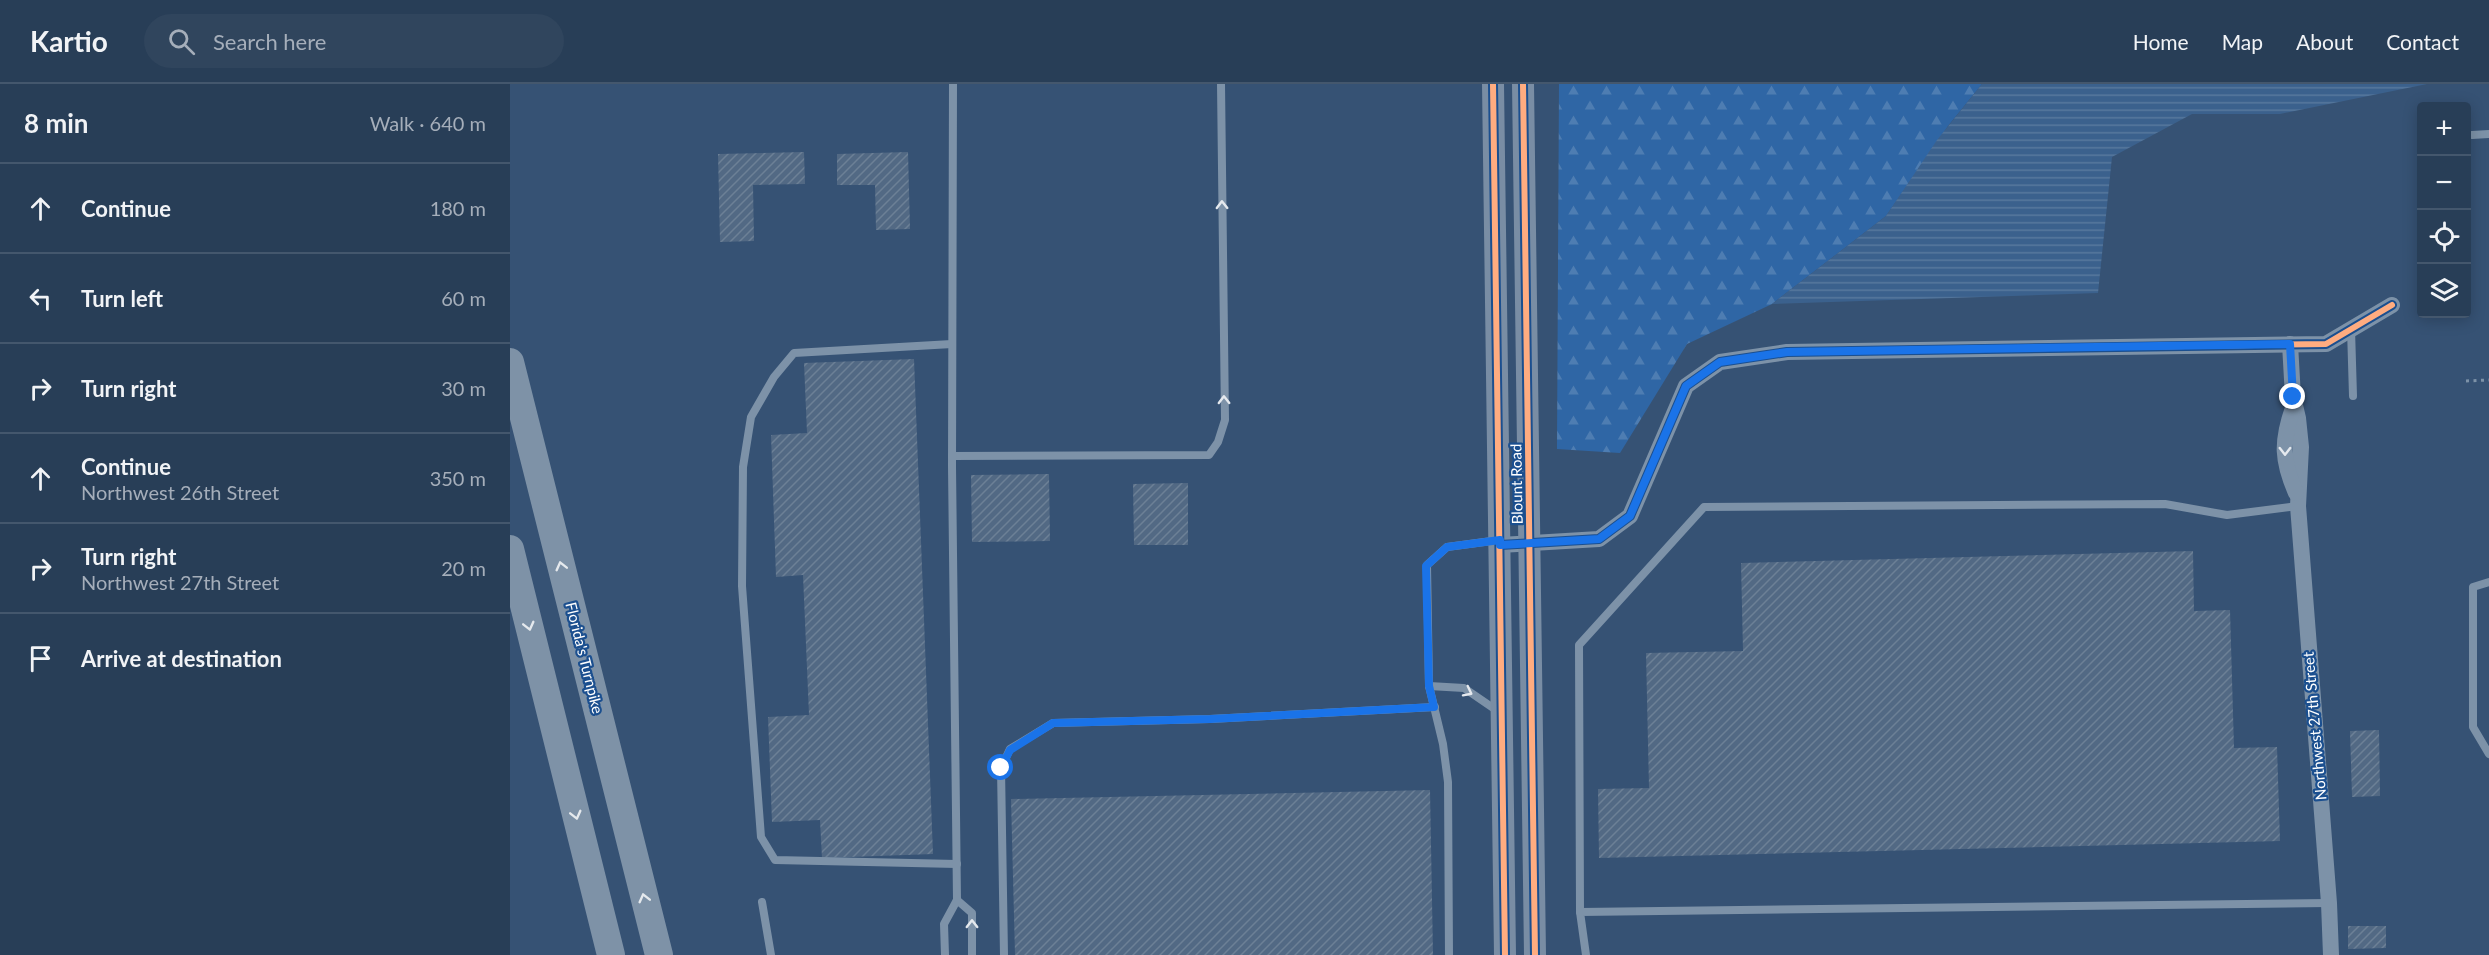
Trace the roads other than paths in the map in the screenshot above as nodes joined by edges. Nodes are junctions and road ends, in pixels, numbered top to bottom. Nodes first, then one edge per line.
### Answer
1 (953, 84) edge
2 (1221, 84) edge
3 (1493, 84) edge
4 (1523, 84) edge
5 (2489, 134) edge
6 (2472, 135) dead end
7 (2392, 305) dead end
8 (2351, 329) junction
9 (952, 344) junction
10 (2290, 344) junction
11 (510, 362) edge
12 (2354, 396) dead end
13 (952, 456) junction
14 (2298, 501) junction
15 (1500, 542) junction
16 (1529, 543) junction
17 (510, 549) edge
18 (2489, 582) edge
19 (1429, 686) junction
20 (1434, 707) junction
21 (1502, 714) junction
22 (2489, 754) edge
23 (957, 864) junction
24 (957, 900) junction
25 (762, 902) dead end
26 (2329, 903) junction
27 (1580, 912) junction
28 (611, 955) edge
29 (659, 955) edge
30 (771, 955) edge
31 (945, 955) edge
32 (972, 955) edge
33 (1004, 955) edge
34 (1449, 955) edge
35 (1505, 955) edge
36 (1535, 955) edge
37 (1586, 955) edge
38 (2331, 955) edge

1 - 9 lane
13 -> 2 lane
3 - 15 street, Blount Road
4 - 16 street, Blount Road
5 - 6 lane
7 - 8 street
8 - 10 street
8 - 12 lane
9 - 13 lane
9 - 23 lane
10 - 14 street, Northwest 27th Street
10 - 16 street
29 -> 11 highway, Florida's Turnpike
13 - 23 lane
14 - 26 street, Northwest 27th Street
14 - 27 lane
15 - 16 street
15 - 19 lane
15 - 21 street, Blount Road
16 - 36 street, Blount Road
17 -> 28 highway
18 - 22 lane
19 - 20 lane
19 -> 21 lane
20 - 33 lane
20 - 34 lane
21 - 35 street, Blount Road
23 - 24 lane
24 - 31 lane
32 -> 24 lane
25 - 30 lane
26 - 27 lane
26 - 38 street, Northwest 27th Street
27 - 37 lane

